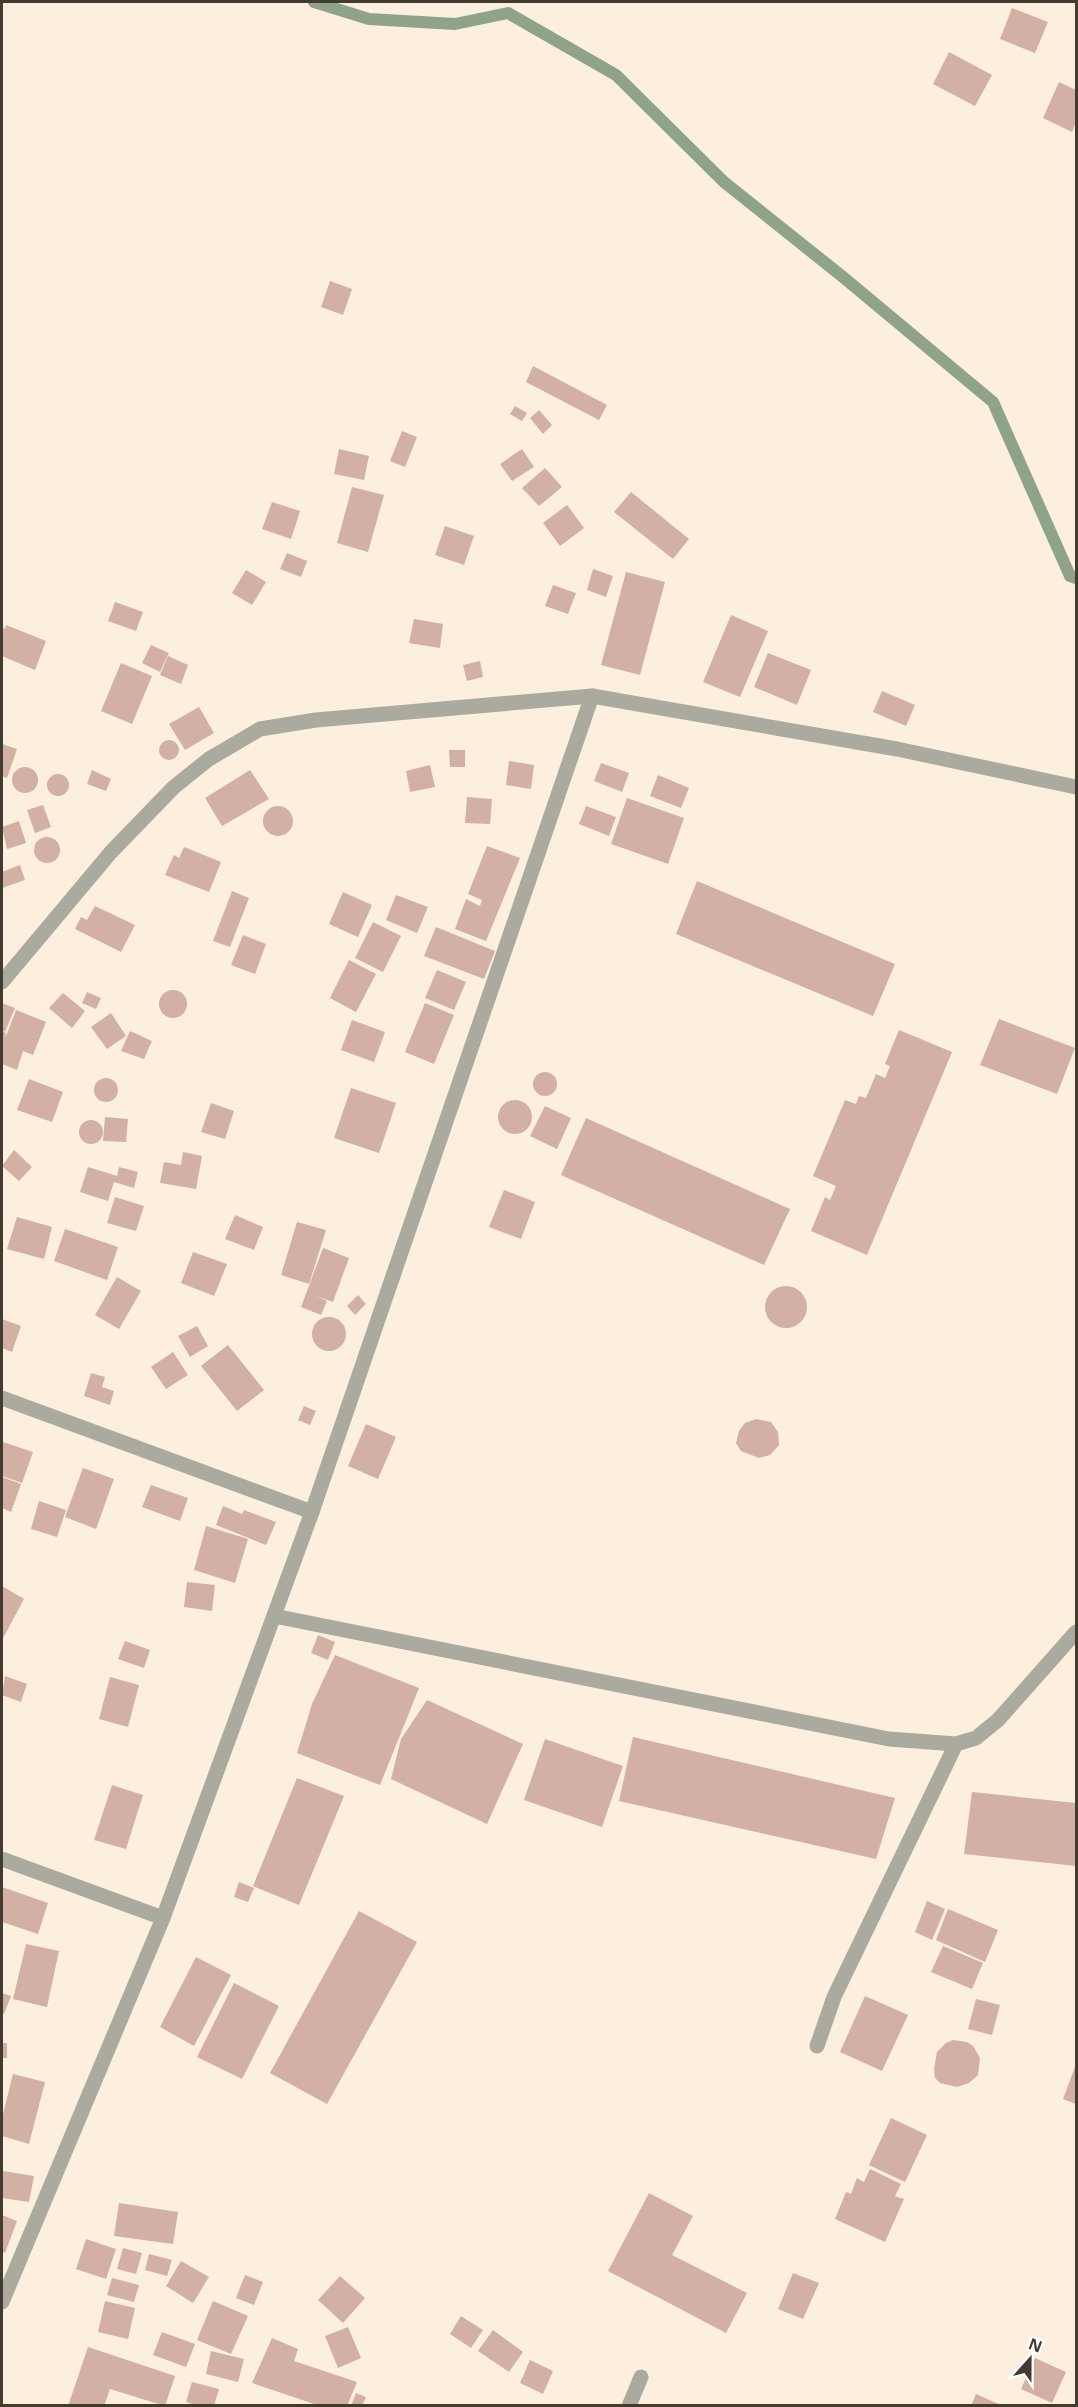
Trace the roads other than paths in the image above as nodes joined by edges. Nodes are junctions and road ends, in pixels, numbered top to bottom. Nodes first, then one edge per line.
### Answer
1 (592, 696) junction
2 (1077, 788) edge
3 (2, 982) edge
4 (2, 1398) edge
5 (312, 1512) junction
6 (274, 1616) junction
7 (1077, 1632) edge
8 (956, 1743) junction
9 (2, 1859) edge
10 (163, 1918) junction
11 (817, 2046) dead end
12 (2, 2302) edge
13 (641, 2377) dead end
14 (628, 2406) edge

1 - 2 street
1 - 3 street
1 - 5 street
4 - 5 street
5 - 6 street
6 - 8 street
6 - 10 street
7 - 8 street
8 - 11 street
9 - 10 street
10 - 12 street
13 - 14 street

